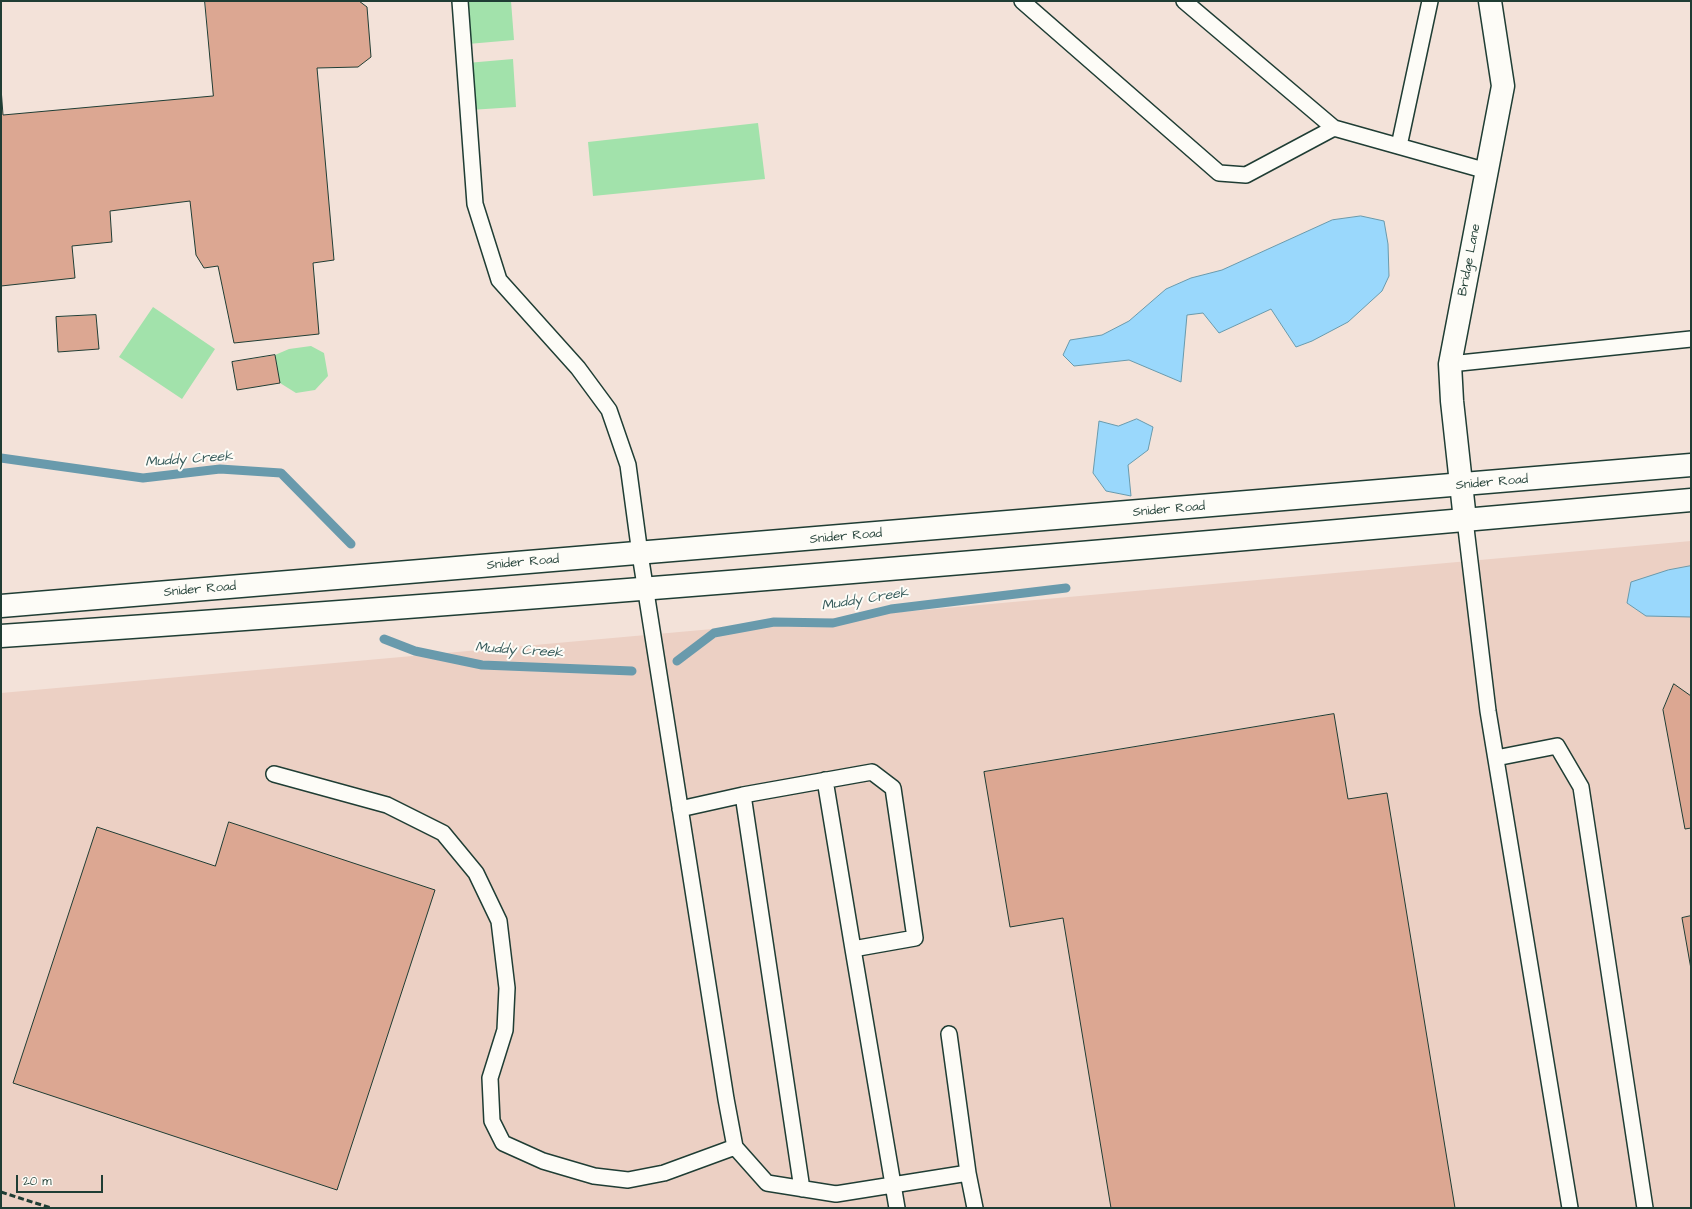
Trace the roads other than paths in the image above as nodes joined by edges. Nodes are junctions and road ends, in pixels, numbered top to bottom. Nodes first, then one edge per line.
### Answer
1 (460, 1) edge
2 (1022, 1) edge
3 (1184, 1) edge
4 (1430, 1) edge
5 (1490, 1) edge
6 (1334, 128) junction
7 (1399, 146) junction
8 (1487, 171) junction
9 (1691, 339) edge
10 (1450, 364) junction
11 (1691, 465) edge
12 (1461, 485) junction
13 (1691, 500) edge
14 (1465, 520) junction
15 (640, 554) junction
16 (646, 588) junction
17 (1, 606) edge
18 (1, 636) edge
19 (1496, 758) junction
20 (274, 774) dead end
21 (825, 780) junction
22 (743, 795) junction
23 (680, 809) junction
24 (853, 949) junction
25 (949, 1034) dead end
26 (735, 1147) junction
27 (968, 1173) junction
28 (894, 1185) junction
29 (802, 1188) junction
30 (897, 1208) edge
31 (975, 1208) edge
32 (1570, 1208) edge
33 (1645, 1208) edge

1 - 15 lane
2 - 6 lane
3 - 6 lane
4 - 7 lane
5 - 8 street, Bridge Lane
6 - 7 lane
7 - 8 lane
8 - 10 street, Bridge Lane
9 - 10 lane
10 - 12 street, Bridge Lane
11 - 12 street, Snider Road
12 - 14 street, Bridge Lane
12 - 15 street, Snider Road
13 - 14 street
14 - 16 street
14 - 19 lane
15 - 16 lane
15 - 17 street, Snider Road
16 - 18 street
16 - 23 lane
19 - 32 lane
19 - 33 lane
20 - 26 lane
21 - 22 lane
21 - 24 lane
21 - 24 lane
22 - 23 lane
22 - 29 lane
23 - 26 lane
24 - 28 lane
25 - 27 lane
26 - 29 lane
27 - 28 lane
27 - 31 lane
28 - 29 lane
28 - 30 lane

